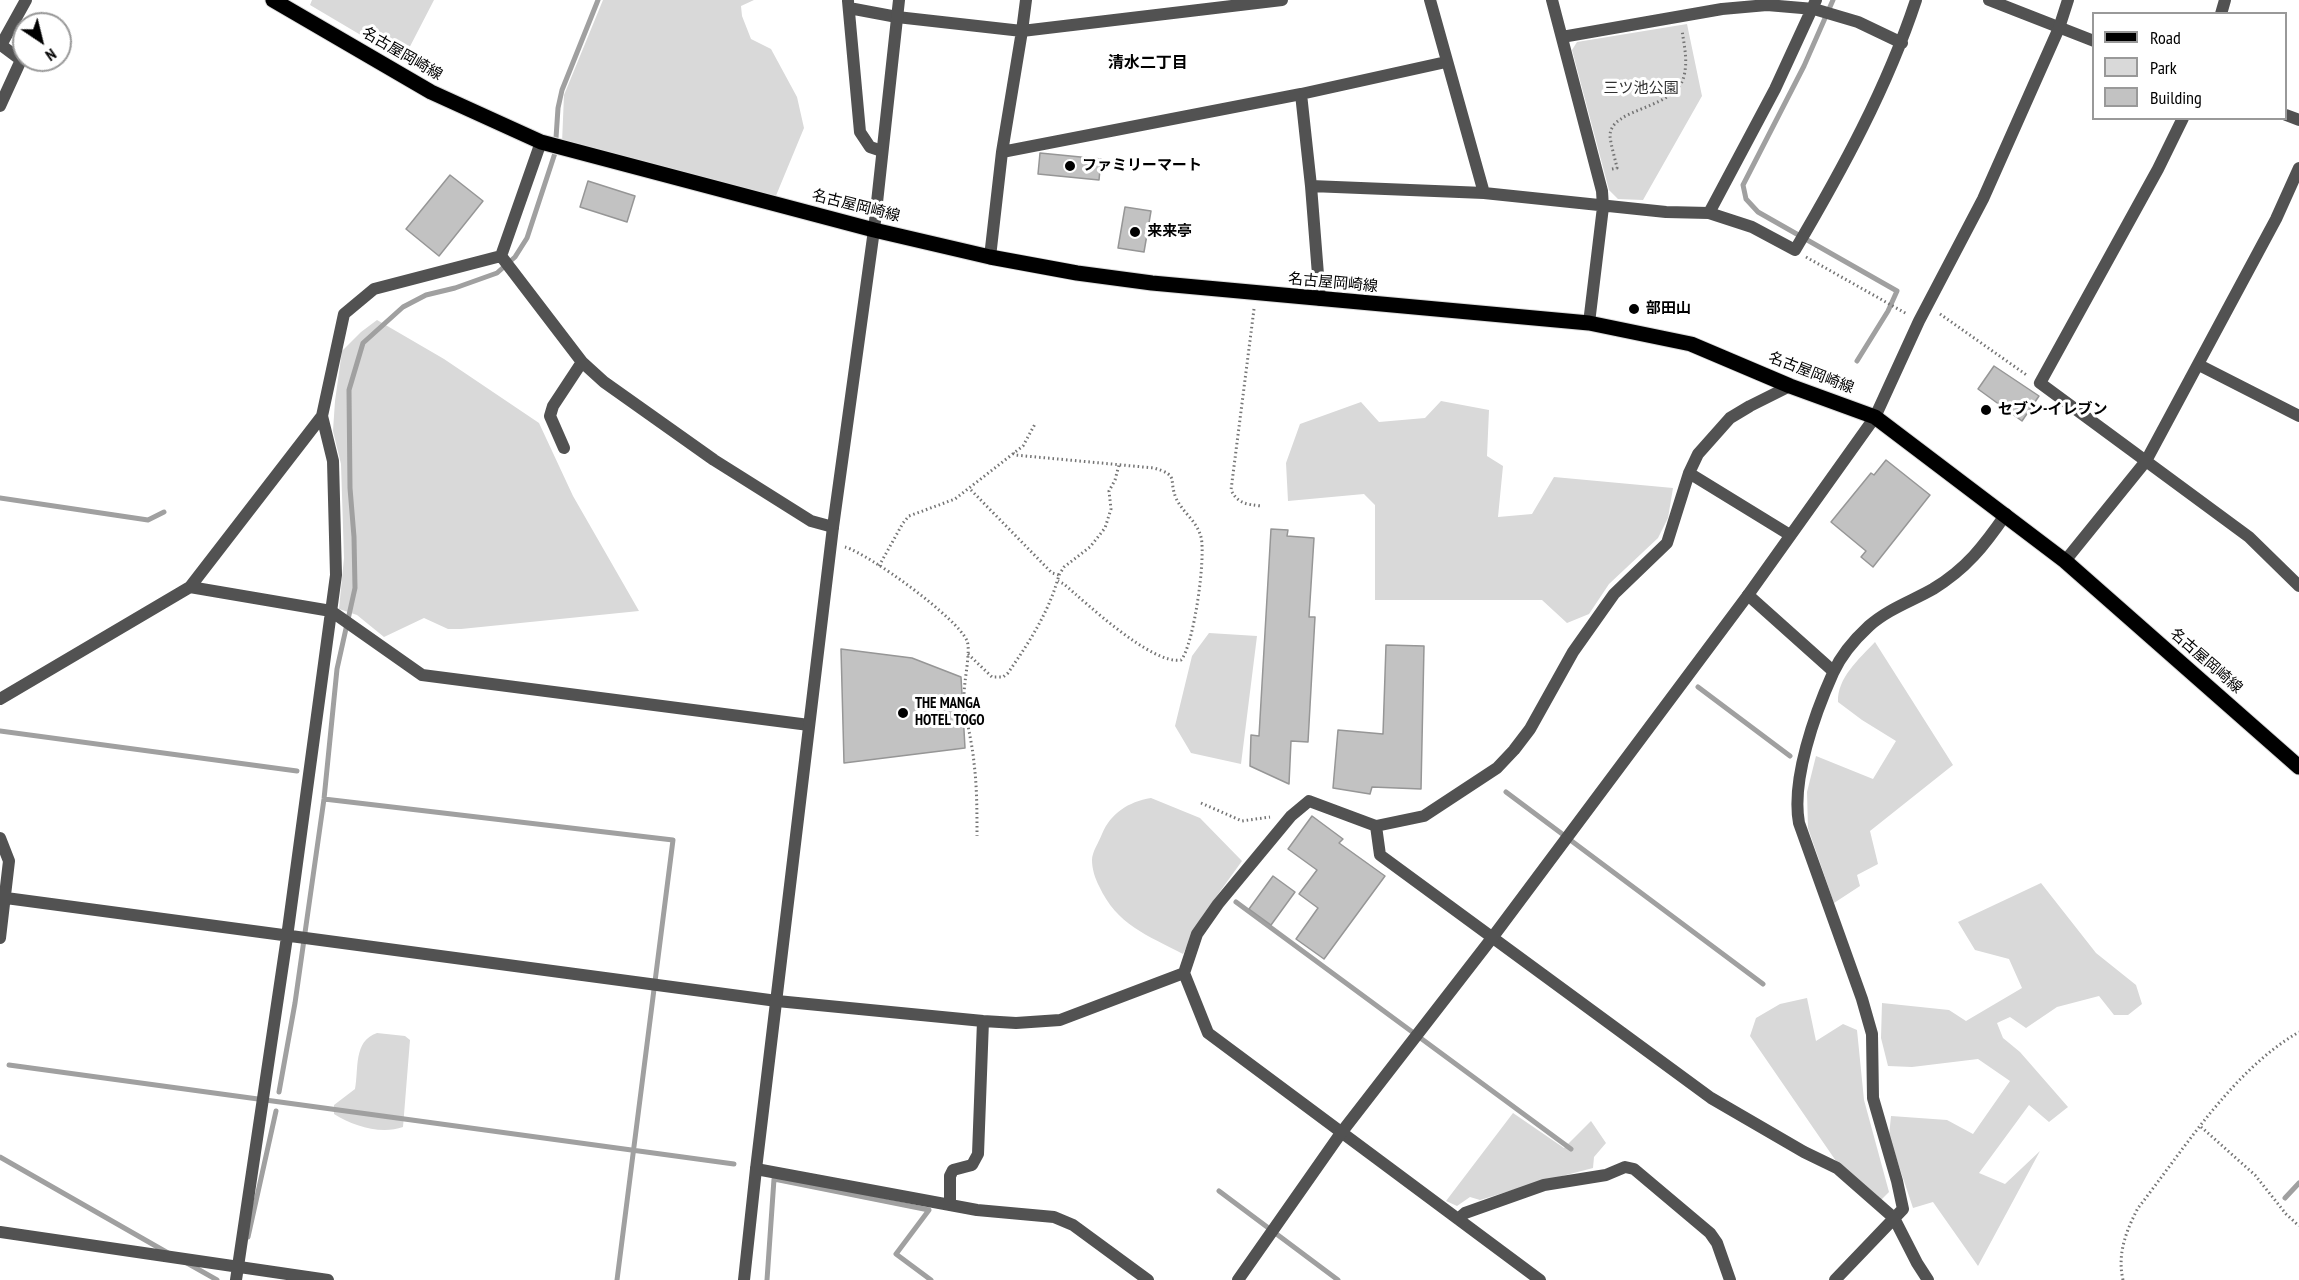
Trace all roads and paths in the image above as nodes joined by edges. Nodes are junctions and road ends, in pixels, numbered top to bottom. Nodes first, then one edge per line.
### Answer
1 (26, 0) edge
2 (273, 0) edge
3 (899, 0) edge
4 (1026, 0) edge
5 (1282, 0) edge
6 (1430, 0) edge
7 (1552, 0) edge
8 (1916, 0) edge
9 (1989, 0) edge
10 (2068, 0) edge
11 (848, 4) edge
12 (1815, 4) edge
13 (1680, 16) junction
14 (897, 17) junction
15 (2059, 28) junction
16 (1022, 31) junction
17 (1562, 37) junction
18 (2092, 39) edge
19 (1902, 44) junction
20 (1446, 62) junction
21 (1301, 94) junction
22 (0, 106) edge
23 (2182, 120) edge
24 (541, 142) junction
25 (882, 151) junction
26 (1002, 152) junction
27 (2299, 168) edge
28 (1597, 173) junction
29 (1311, 186) junction
30 (1484, 193) junction
31 (1603, 207) junction
32 (1709, 213) junction
33 (874, 230) junction
34 (1795, 250) junction
35 (501, 256) junction
36 (990, 257) junction
37 (1256, 294) junction
38 (1320, 300) junction
39 (1928, 306) junction
40 (1919, 321) junction
41 (1589, 323) junction
42 (582, 362) junction
43 (2199, 365) junction
44 (2040, 383) junction
45 (1790, 386) junction
46 (322, 416) junction
47 (2299, 416) edge
48 (1875, 417) junction
49 (1035, 424) dead end
50 (564, 448) dead end
51 (1013, 453) junction
52 (2146, 462) junction
53 (1119, 465) junction
54 (1689, 472) junction
55 (969, 488) junction
56 (1261, 506) dead end
57 (2006, 514) junction
58 (833, 527) junction
59 (1790, 535) junction
60 (831, 544) junction
61 (2066, 561) junction
62 (879, 566) junction
63 (1059, 575) junction
64 (1058, 581) junction
65 (2299, 586) edge
66 (190, 587) junction
67 (1748, 595) junction
68 (331, 611) junction
69 (968, 654) junction
70 (1833, 671) junction
71 (0, 699) edge
72 (809, 725) junction
73 (2299, 767) edge
74 (1201, 803) dead end
75 (1295, 813) junction
76 (1376, 826) junction
77 (977, 836) dead end
78 (0, 838) edge
79 (6, 898) junction
80 (287, 937) junction
81 (0, 938) edge
82 (1492, 938) junction
83 (1184, 973) junction
84 (777, 1001) junction
85 (983, 1021) junction
86 (2299, 1032) edge
87 (2201, 1128) junction
88 (1341, 1133) junction
89 (756, 1169) junction
90 (950, 1205) junction
91 (1894, 1218) junction
92 (1458, 1219) junction
93 (2299, 1226) edge
94 (0, 1232) edge
95 (237, 1274) edge
96 (327, 1280) edge
97 (744, 1280) edge
98 (1148, 1280) edge
99 (1238, 1280) edge
100 (1540, 1280) edge
101 (1730, 1280) edge
102 (1835, 1280) edge
103 (1929, 1280) edge
104 (2123, 1280) edge

1 - 22 street
2 - 24 main road, 名古屋岡崎線
3 - 14 street
4 - 16 street
5 - 16 street
6 - 20 street
7 - 17 street
8 - 19 street
9 - 15 street
10 - 15 street
11 - 14 street
11 - 25 street
12 - 13 street
12 - 19 street
12 - 32 street
13 - 17 street
13 - 28 path
14 - 16 street
14 - 25 street
15 - 18 street
15 - 39 street
16 - 26 street
17 - 28 street
19 - 34 street
20 - 21 street
20 - 30 street
21 - 26 street
21 - 29 street
23 - 44 street
24 - 33 main road, 名古屋岡崎線
24 - 35 street
25 - 33 street
26 - 36 street
27 - 43 street
28 - 31 street
29 - 30 street
29 - 38 street
30 - 31 street
31 - 32 street
31 - 41 street
32 - 34 street
33 - 36 main road, 名古屋岡崎線
33 - 58 street
34 - 40 path
35 - 42 street
35 - 46 street
36 - 37 main road, 名古屋岡崎線
37 - 38 main road, 名古屋岡崎線
37 - 56 path
38 - 41 main road, 名古屋岡崎線
39 - 40 street
39 - 44 path
40 - 48 street
41 - 45 main road, 名古屋岡崎線
42 - 50 street
42 - 58 street
43 - 47 street
43 - 52 street
44 - 52 street
45 - 48 main road, 名古屋岡崎線
45 - 54 street
46 - 66 street
46 - 68 street
48 - 57 main road, 名古屋岡崎線
48 - 59 street
49 - 51 path
51 - 53 path
51 - 55 path
52 - 61 street
52 - 65 street
53 - 63 path
53 - 64 path
54 - 59 street
54 - 76 street
55 - 62 path
55 - 63 path
57 - 61 main road, 名古屋岡崎線
57 - 70 street
58 - 60 street
59 - 67 street
60 - 62 path
60 - 72 street
61 - 73 main road, 名古屋岡崎線
62 - 69 path
63 - 64 path
64 - 69 path
66 - 68 street
66 - 71 street
67 - 70 street
67 - 82 street
68 - 72 street
68 - 80 street
69 - 77 path
70 - 91 street
72 - 84 street
74 - 75 path
75 - 76 street
75 - 83 street
76 - 82 street
78 - 79 street
79 - 80 street
79 - 81 street
80 - 84 street
80 - 95 street
82 - 88 street
82 - 91 street
83 - 85 street
83 - 88 street
84 - 85 street
84 - 89 street
85 - 90 street
86 - 87 path
87 - 93 path
87 - 104 path
88 - 92 street
88 - 99 street
89 - 90 street
89 - 97 street
90 - 98 street
91 - 102 street
91 - 103 street
92 - 100 street
92 - 101 street
94 - 95 street
95 - 96 street

